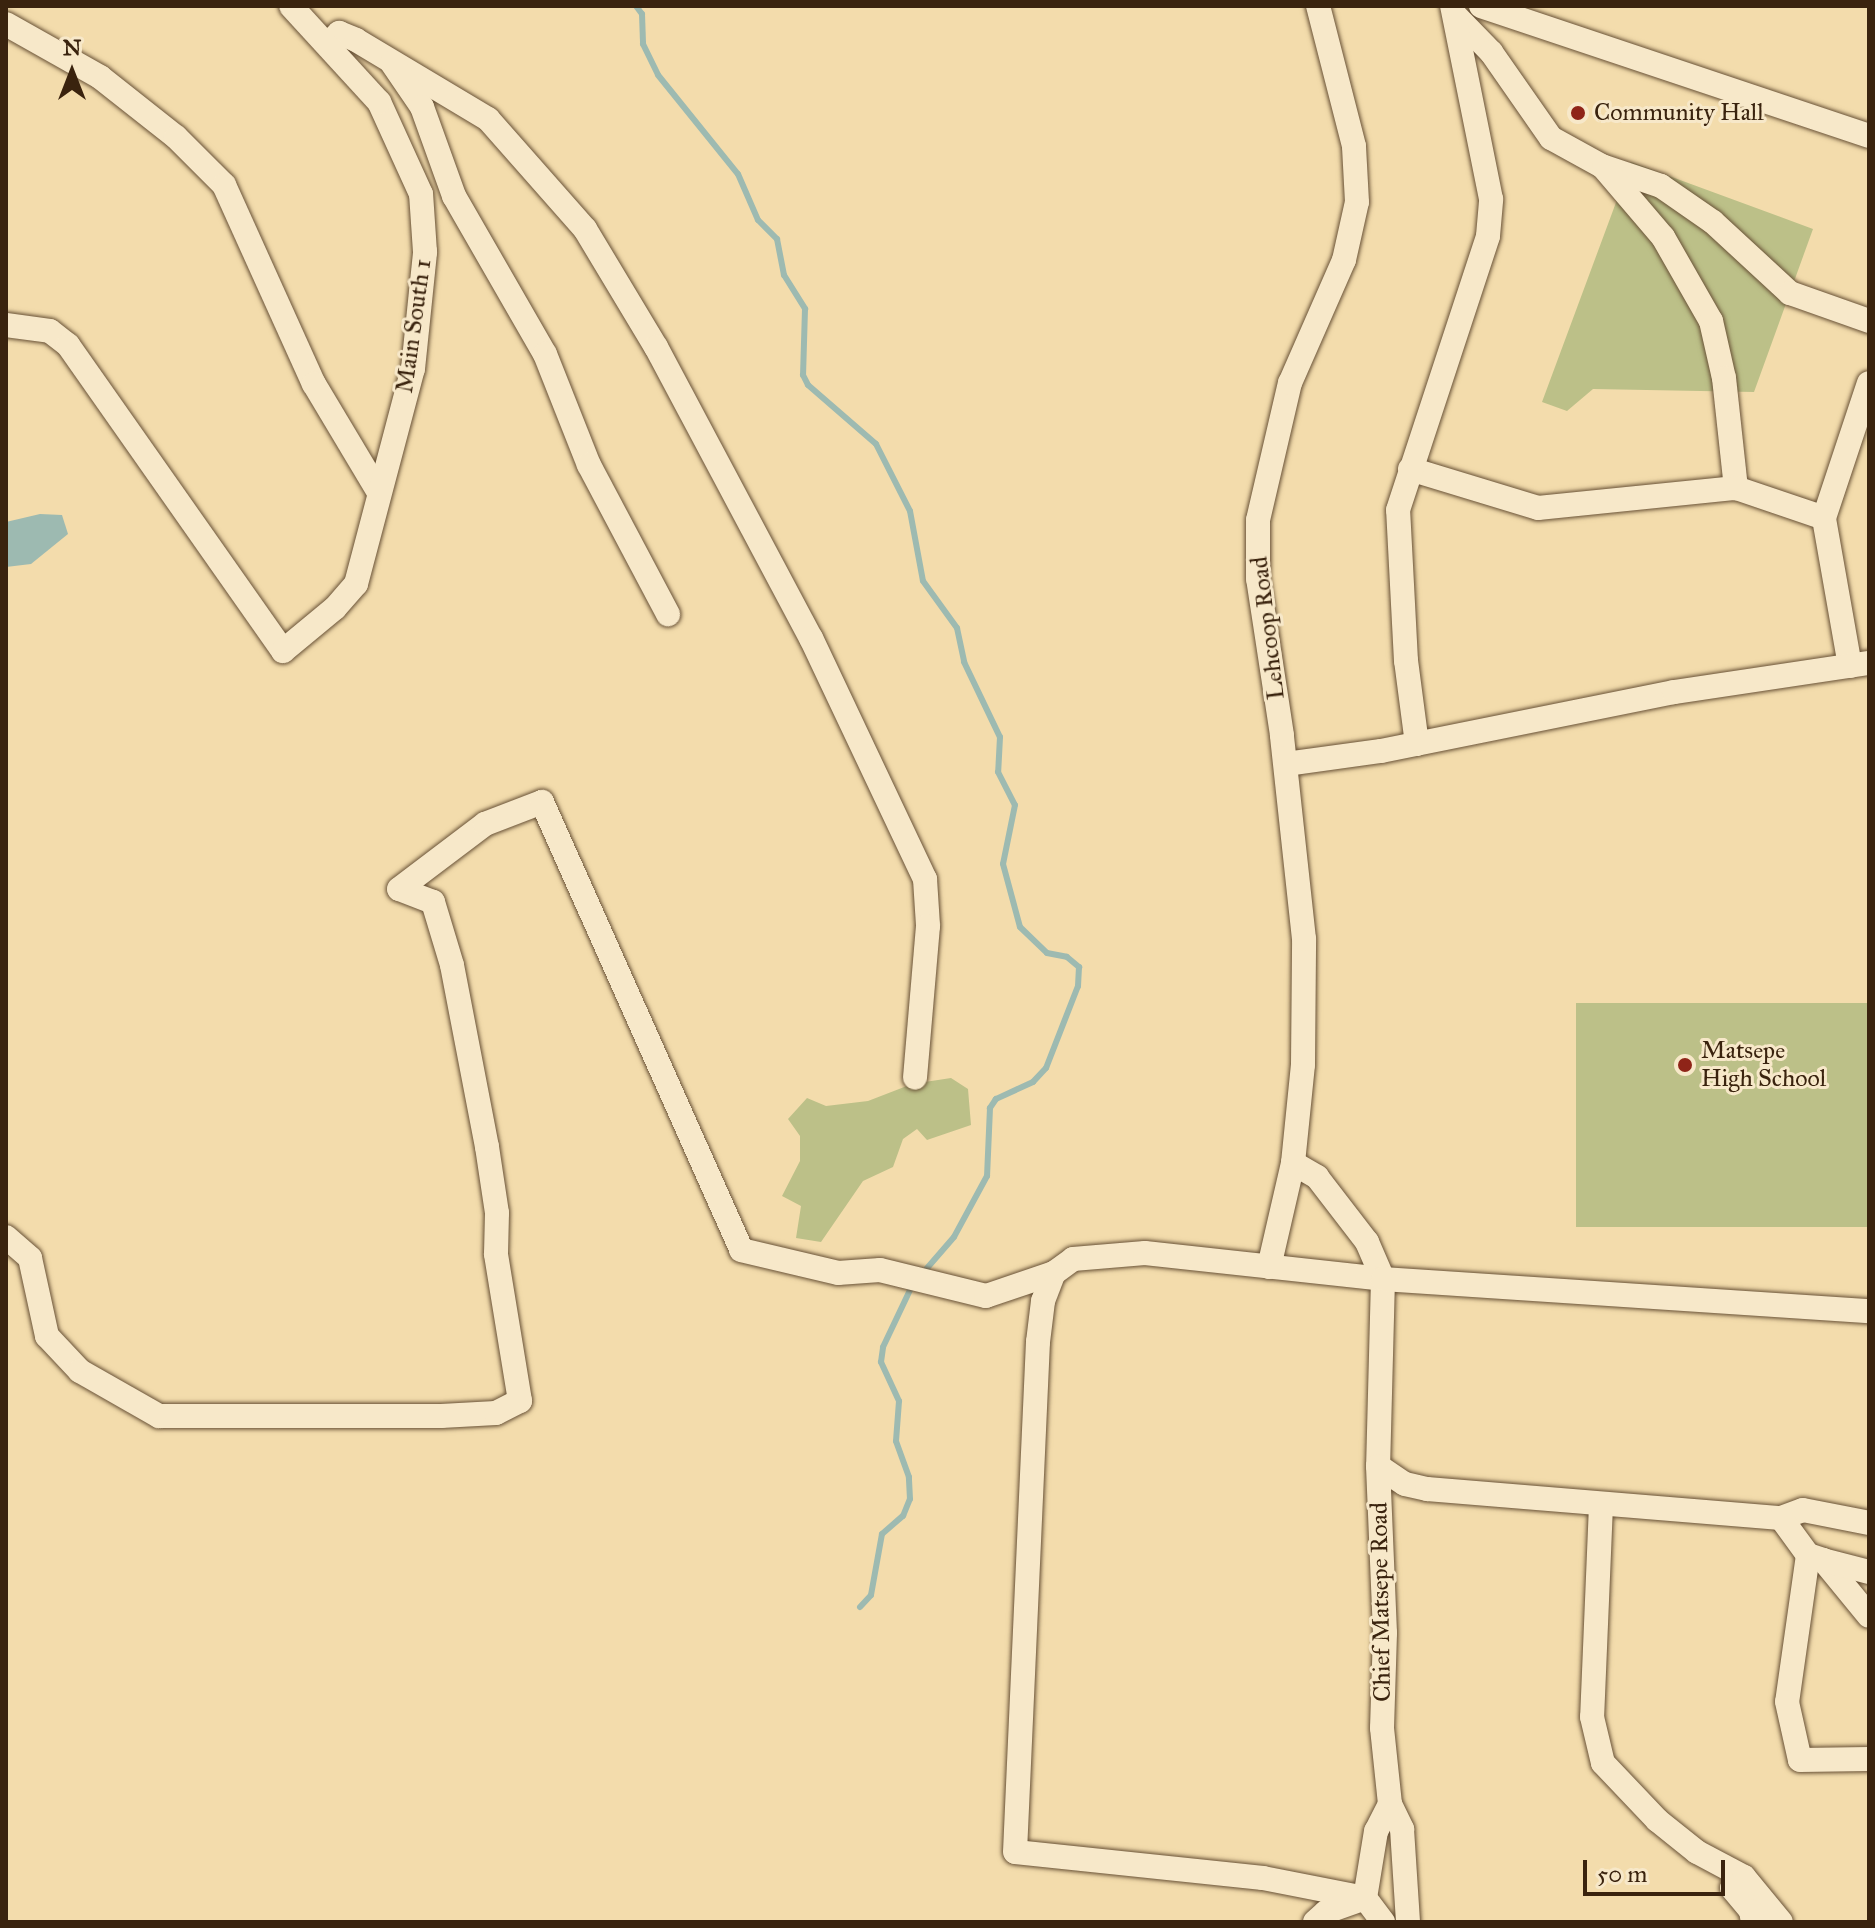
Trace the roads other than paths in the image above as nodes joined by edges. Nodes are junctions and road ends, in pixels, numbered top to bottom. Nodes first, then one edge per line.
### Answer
1 (291, 6) edge
2 (1318, 6) edge
3 (1481, 6) edge
4 (1454, 10) edge
5 (6, 24) edge
6 (328, 44) junction
7 (389, 58) junction
8 (1869, 136) edge
9 (1602, 166) junction
10 (1869, 321) edge
11 (6, 325) edge
12 (1869, 383) edge
13 (1410, 469) junction
14 (1736, 488) junction
15 (378, 491) junction
16 (1824, 518) junction
17 (668, 614) dead end
18 (1859, 664) edge
19 (1417, 744) junction
20 (1286, 764) junction
21 (915, 1077) dead end
22 (1293, 1163) junction
23 (6, 1237) edge
24 (1269, 1267) junction
25 (1054, 1273) junction
26 (1383, 1279) junction
27 (1869, 1311) edge
28 (1378, 1466) junction
29 (1601, 1505) junction
30 (1781, 1518) junction
31 (1869, 1523) edge
32 (1816, 1557) junction
33 (1869, 1572) edge
34 (1869, 1616) edge
35 (1869, 1759) edge
36 (1390, 1804) junction
37 (1715, 1860) junction
38 (1365, 1898) junction
39 (1380, 1921) edge
40 (1315, 1922) edge
41 (1408, 1922) edge
42 (1753, 1922) edge
43 (1781, 1922) edge

1 - 6 street, Main South 1
2 - 20 street, Lehcoop Road
3 - 8 street
4 - 9 street
4 - 13 street
5 - 15 street
6 - 7 street
6 - 15 street, Main South 1
7 - 17 street
7 - 21 street
9 - 10 street
9 - 14 street
11 - 15 street, Main South 1
12 - 16 street
13 - 14 street
13 - 19 street
14 - 16 street
16 - 18 street
18 - 19 street
19 - 20 street
20 - 22 street, Lehcoop Road
22 - 24 street, Lehcoop Road
22 - 26 street
23 - 25 street
24 - 25 street
24 - 26 street
25 - 38 street
26 - 27 street
26 - 28 street, Chief Matsepe Road
28 - 29 street
28 - 36 street, Chief Matsepe Road
29 - 30 street
29 - 37 street
30 - 31 street
30 - 32 street
32 - 33 street
32 - 34 street
32 - 35 street
36 - 38 street
36 - 41 street, Chief Matsepe Road
37 - 42 street
37 - 43 street
38 - 39 street
38 - 40 street

